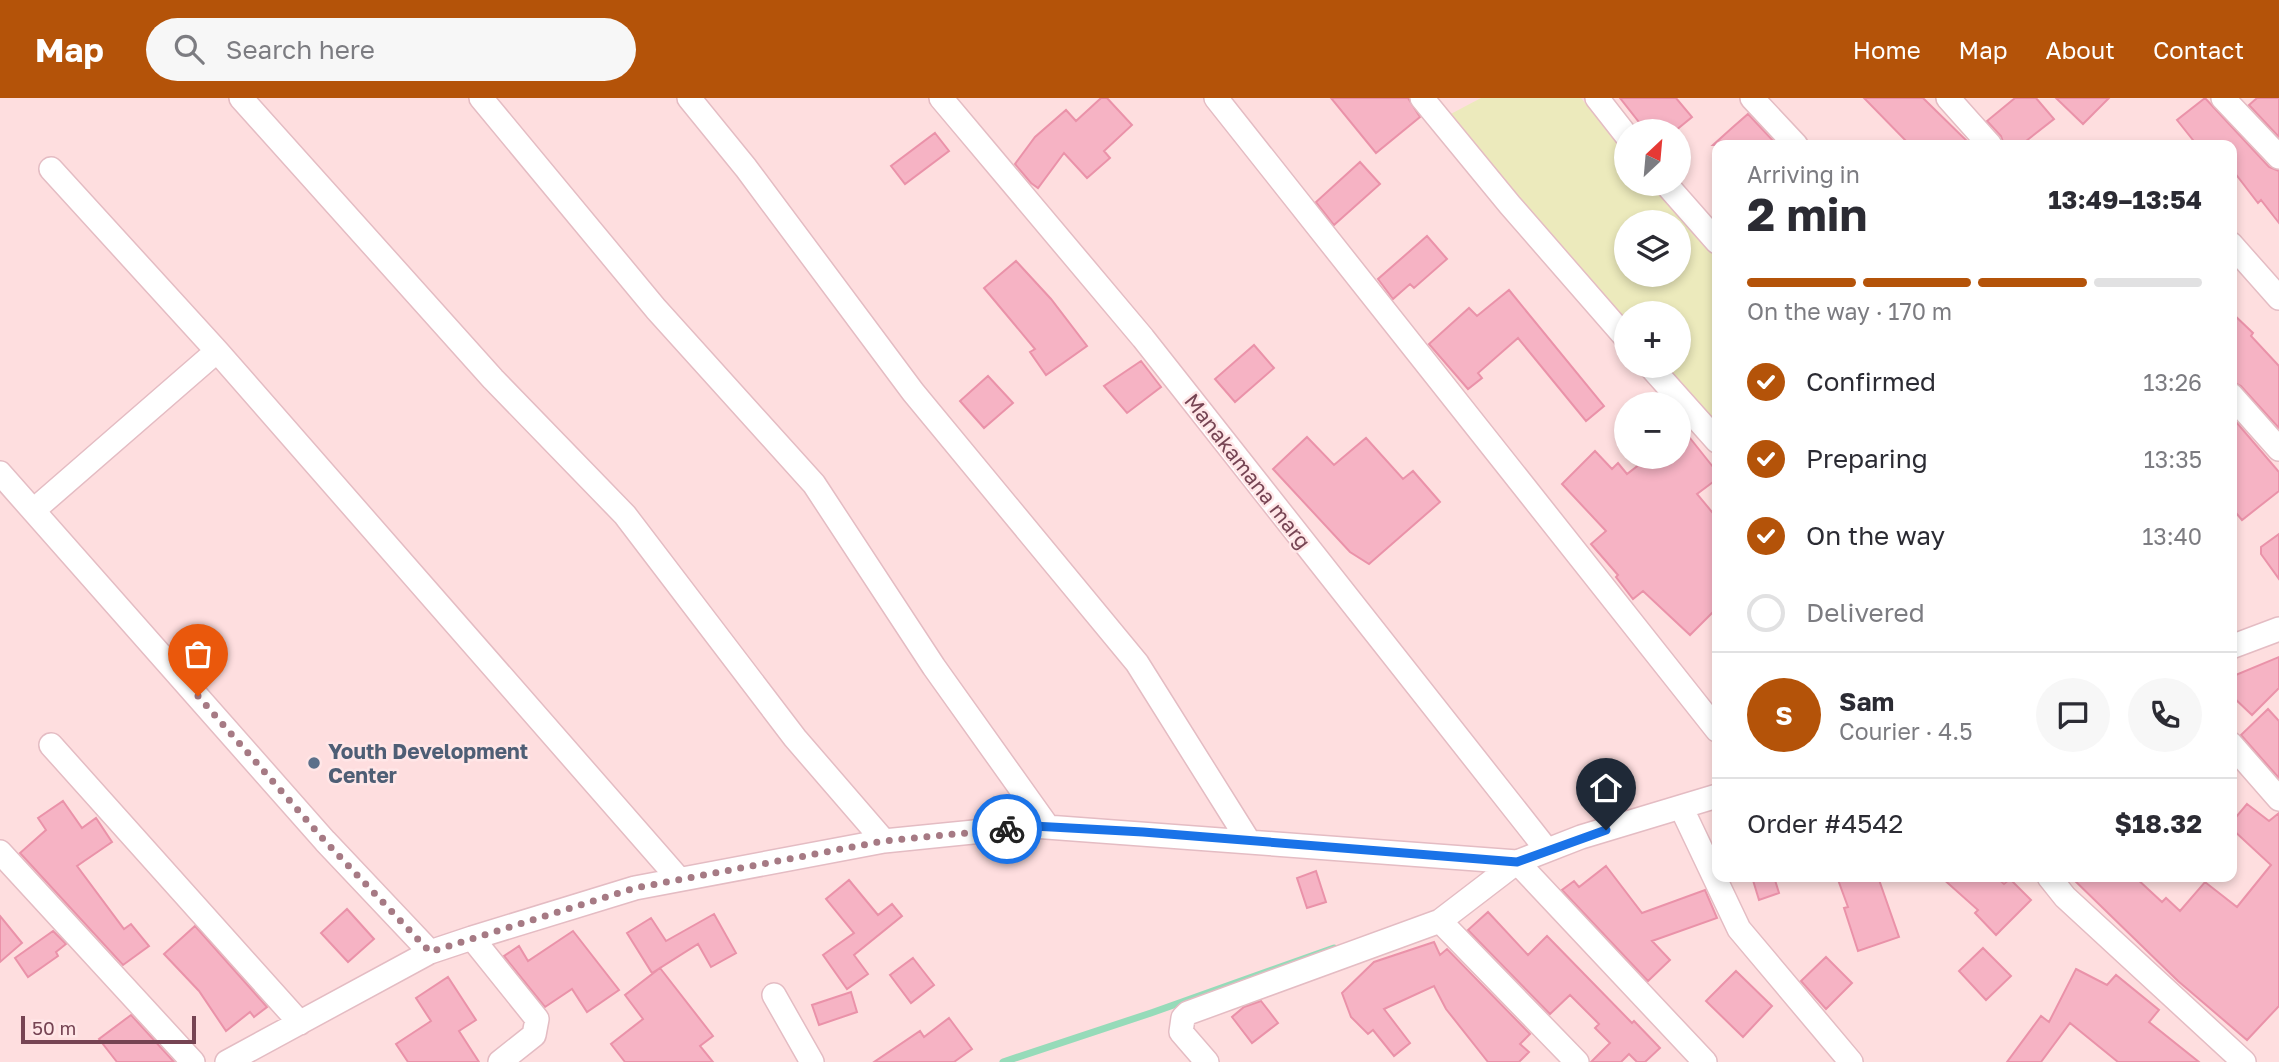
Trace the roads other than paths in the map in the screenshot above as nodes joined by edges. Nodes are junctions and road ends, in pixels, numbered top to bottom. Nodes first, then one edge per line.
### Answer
1 (240, 98) edge
2 (481, 98) edge
3 (689, 98) edge
4 (941, 98) edge
5 (1216, 98) edge
6 (1422, 98) edge
7 (1597, 98) edge
8 (1752, 98) edge
9 (1948, 98) edge
10 (2222, 98) edge
11 (1614, 120) edge
12 (1791, 140) edge
13 (1986, 140) edge
14 (2279, 157) edge
15 (51, 169) dead end
16 (1677, 196) edge
17 (1712, 236) edge
18 (2237, 251) edge
19 (2279, 298) edge
20 (1614, 324) edge
21 (217, 351) junction
22 (1661, 378) edge
23 (2237, 402) edge
24 (1712, 435) edge
25 (2279, 449) edge
26 (0, 473) edge
27 (34, 510) junction
28 (2279, 629) edge
29 (2237, 645) edge
30 (1712, 724) edge
31 (51, 745) dead end
32 (2237, 751) edge
33 (1712, 798) edge
34 (2279, 799) edge
35 (1681, 807) junction
36 (1048, 827) junction
37 (1248, 840) junction
38 (884, 841) junction
39 (1547, 850) junction
40 (0, 852) edge
41 (1517, 862) junction
42 (1712, 872) edge
43 (679, 879) junction
44 (1717, 882) edge
45 (2053, 882) edge
46 (1440, 921) junction
47 (472, 938) junction
48 (430, 952) junction
49 (774, 995) dead end
50 (300, 1023) junction
51 (193, 1062) edge
52 (227, 1062) edge
53 (500, 1062) edge
54 (812, 1062) edge
55 (1207, 1062) edge
56 (1577, 1062) edge
57 (1705, 1062) edge
58 (1851, 1062) edge
59 (2244, 1062) edge

1 - 38 street
2 - 36 street
3 - 37 street
4 - 39 street, Manakamana marg
5 - 30 street
6 - 20 street
7 - 11 street
8 - 12 street
9 - 13 street
10 - 14 street
15 - 21 street
16 - 17 street
18 - 19 street
21 - 27 street
21 - 43 street
22 - 24 street
23 - 25 street
26 - 27 street
27 - 48 street
28 - 29 street
31 - 50 street
32 - 34 street
33 - 35 street
35 - 39 street
35 - 42 street
36 - 37 street
36 - 38 street
37 - 41 street
38 - 43 street
39 - 41 street
40 - 51 street
41 - 46 street
41 - 57 street
43 - 47 street
44 - 58 street
45 - 59 street
46 - 55 street
46 - 56 street
47 - 48 street
47 - 53 street
48 - 50 street
49 - 54 street
50 - 52 street

